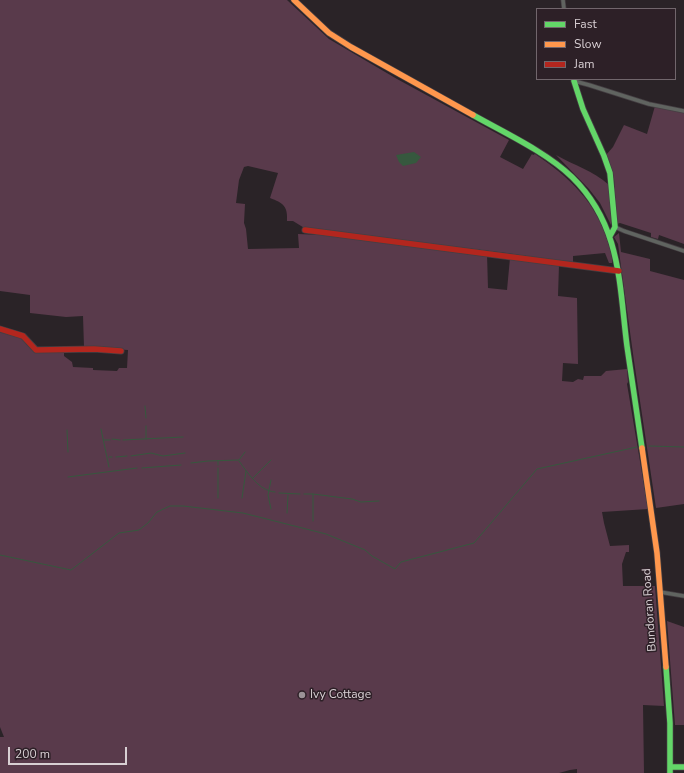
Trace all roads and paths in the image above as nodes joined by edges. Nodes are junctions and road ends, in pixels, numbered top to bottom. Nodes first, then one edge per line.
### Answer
1 (294, 0) edge
2 (574, 80) edge
3 (684, 111) edge
4 (615, 227) junction
5 (305, 230) dead end
6 (610, 236) junction
7 (684, 251) edge
8 (619, 271) junction
9 (0, 329) edge
10 (121, 352) dead end
11 (660, 592) junction
12 (684, 596) edge
13 (671, 766) junction
14 (684, 767) edge
15 (670, 773) edge

1 - 6 main road, Bundoran Road
2 - 3 street
2 - 4 main road
4 - 6 main road
4 - 7 street
5 - 8 main road
6 - 8 main road, Bundoran Road
8 - 11 main road, Bundoran Road
9 - 10 main road
11 - 12 street
11 - 13 main road, Bundoran Road
13 - 14 main road
13 - 15 main road, Bundoran Road

